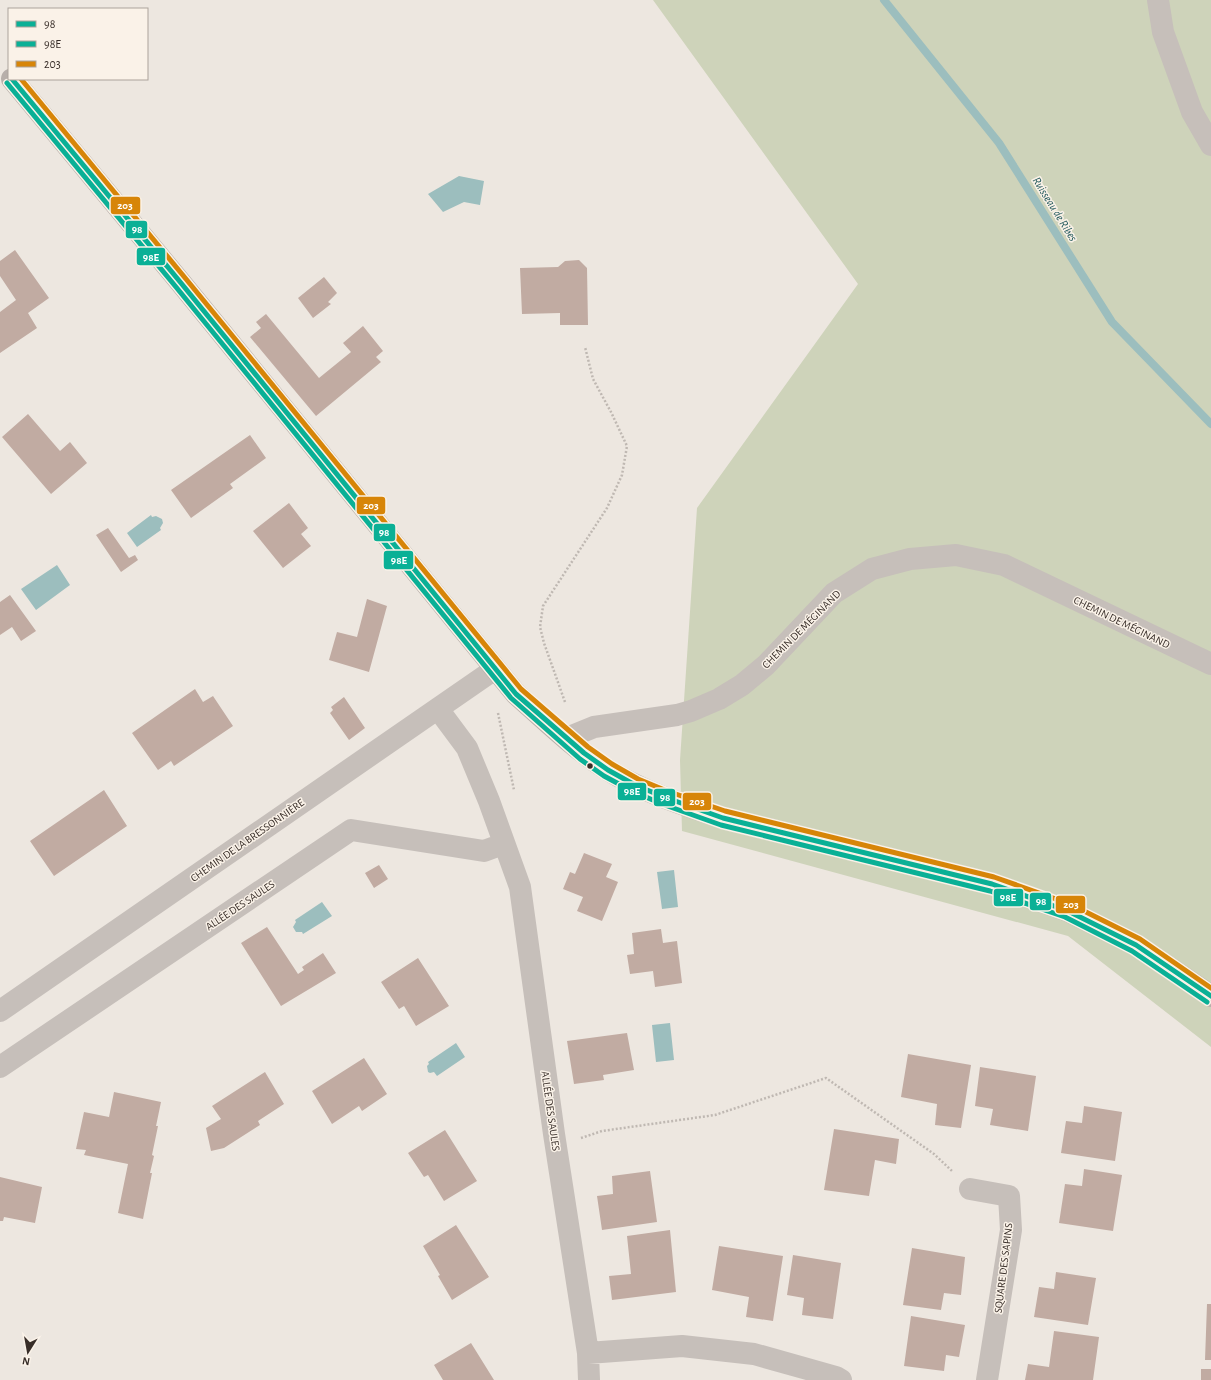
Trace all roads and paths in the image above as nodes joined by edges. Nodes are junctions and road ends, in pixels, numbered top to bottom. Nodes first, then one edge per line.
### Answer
1 (1158, 0) edge
2 (0, 64) edge
3 (8, 74) edge
4 (13, 80) edge
5 (1211, 145) edge
6 (585, 347) dead end
7 (1211, 664) edge
8 (495, 669) junction
9 (497, 707) dead end
10 (438, 709) junction
11 (567, 738) junction
12 (516, 797) dead end
13 (504, 844) junction
14 (1211, 996) edge
15 (0, 1011) edge
16 (0, 1067) edge
17 (554, 1134) junction
18 (970, 1189) joint
19 (588, 1353) junction
20 (588, 1380) edge
21 (841, 1380) edge
22 (987, 1380) edge

1 - 5 street
2 - 3 main road
4 - 8 main road
6 - 11 path
7 - 11 street, CHEMIN DE MÉGINAND
8 - 10 street, CHEMIN DE LA BRESSONNIÈRE
8 - 11 main road
9 - 12 path
10 - 13 street, ALLÉE DES SAULES
10 - 15 street, CHEMIN DE LA BRESSONNIÈRE
11 - 14 main road
13 - 16 street, ALLÉE DES SAULES
13 - 17 street, ALLÉE DES SAULES
17 - 18 path
17 - 19 street, ALLÉE DES SAULES
18 - 22 street, SQUARE DES SAPINS
19 - 20 street, ALLÉE DES SAULES
19 - 21 street

